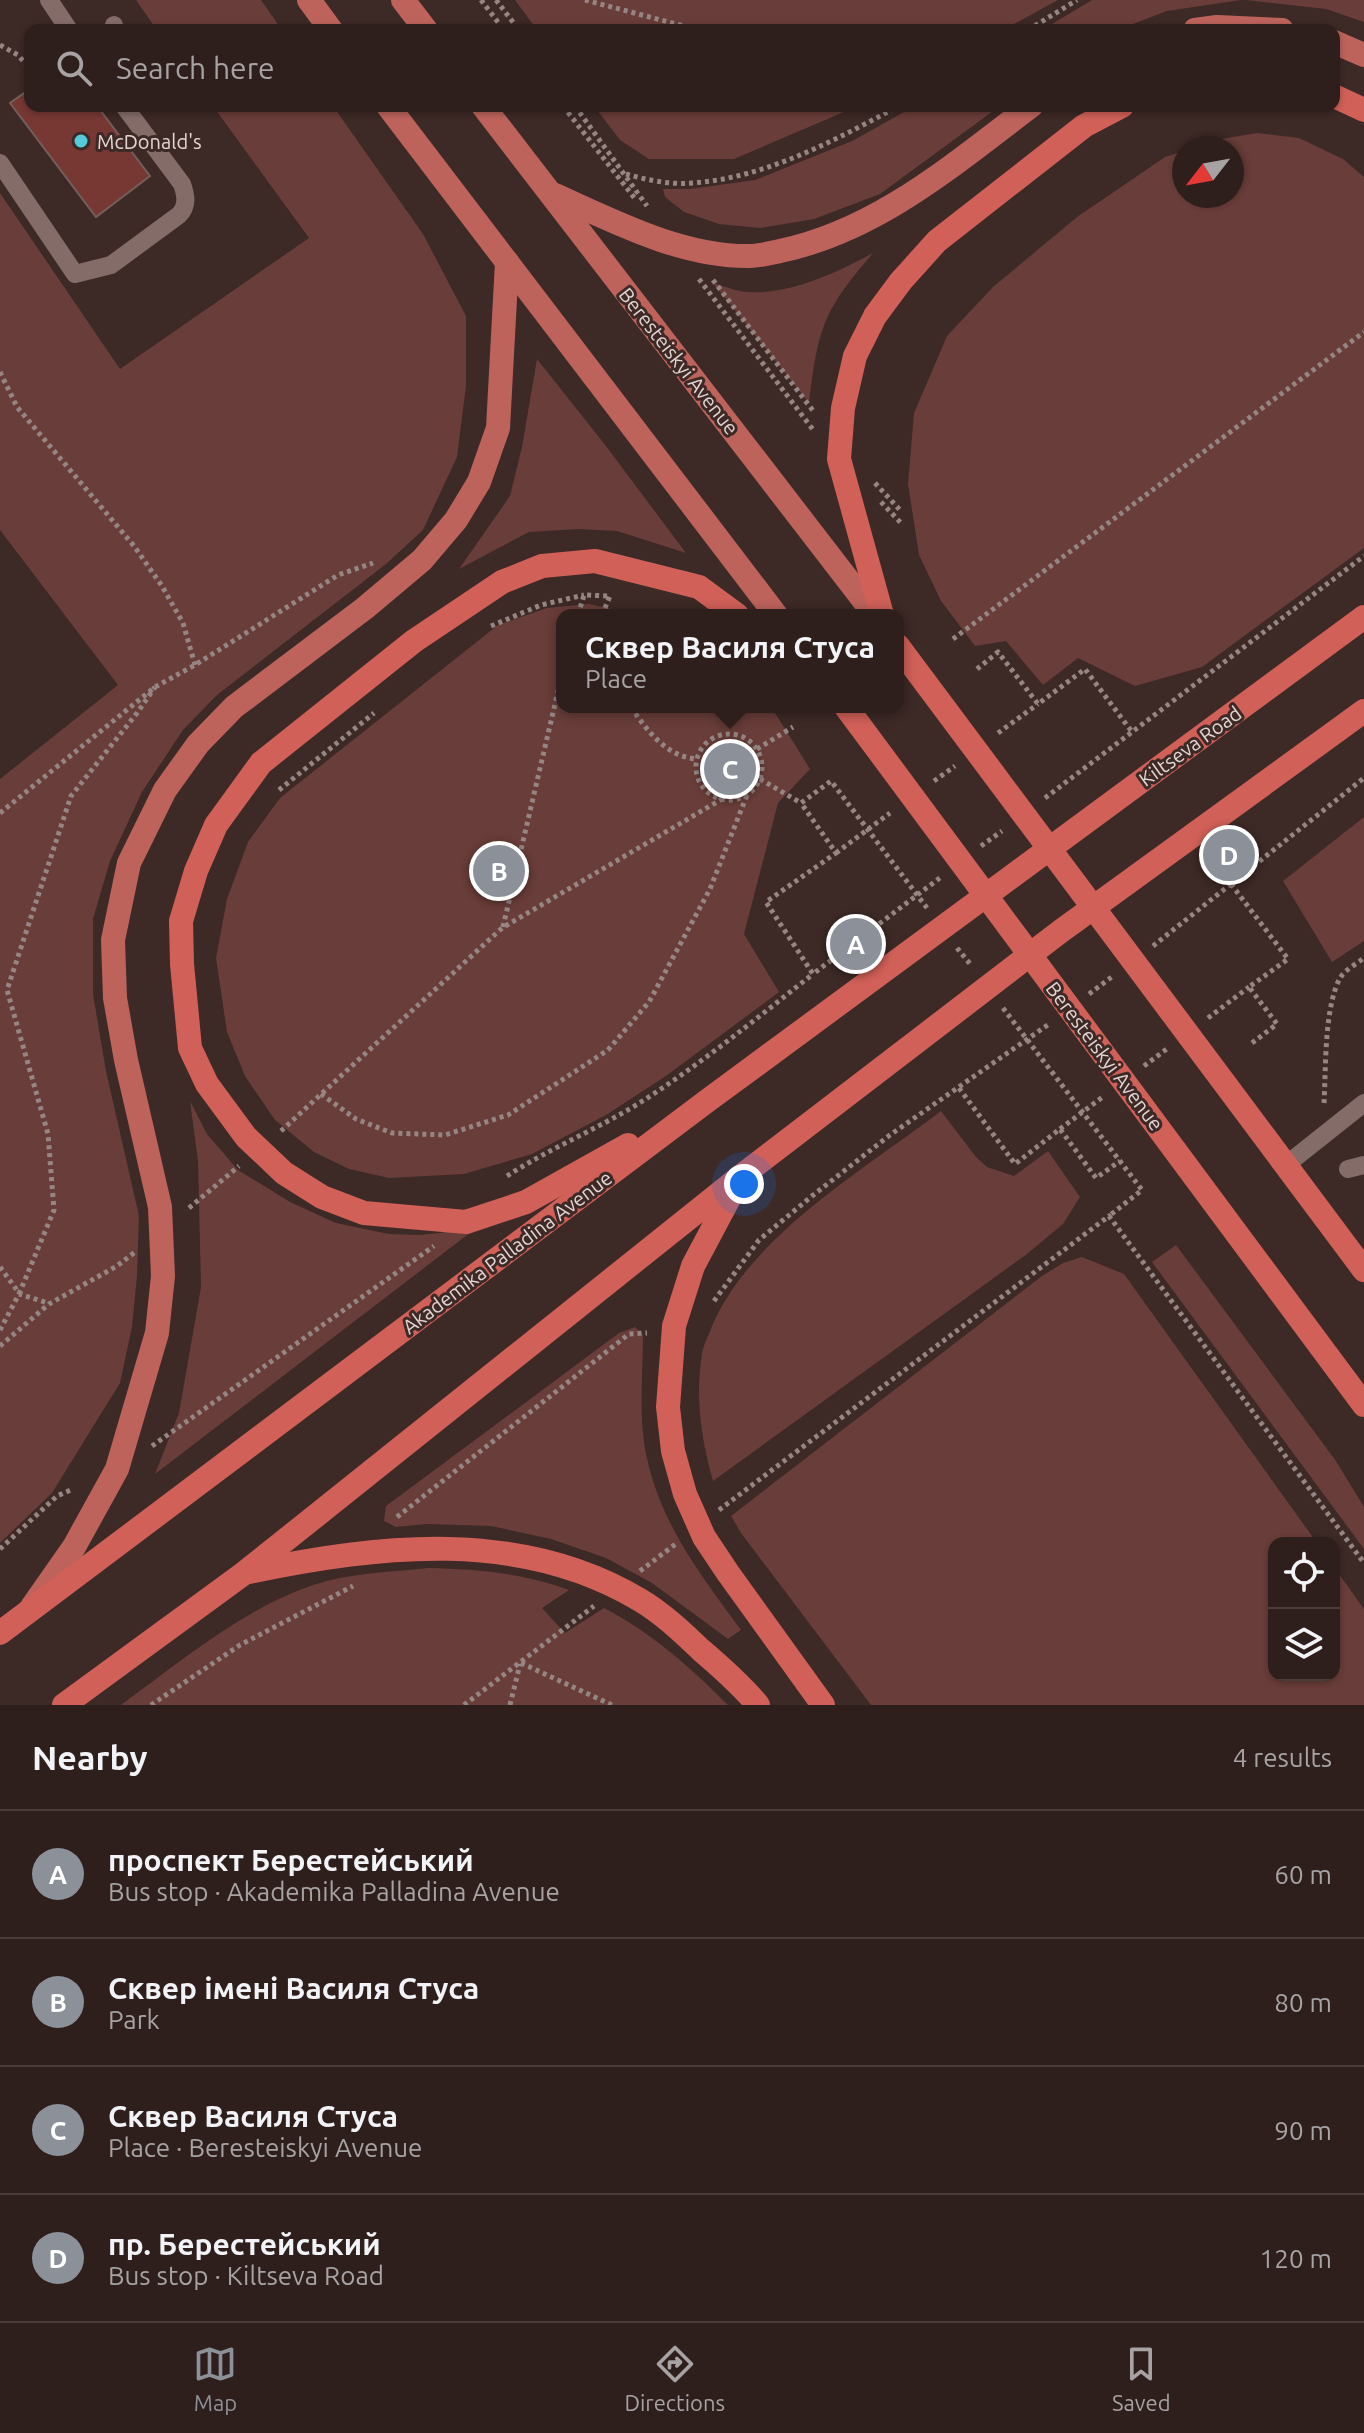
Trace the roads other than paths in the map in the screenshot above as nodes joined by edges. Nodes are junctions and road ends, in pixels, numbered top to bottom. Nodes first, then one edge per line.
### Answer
1 (49, 0) edge
2 (309, 0) edge
3 (403, 0) edge
4 (65, 24) edge
5 (327, 24) edge
6 (421, 24) edge
7 (1340, 45) edge
8 (1364, 55) edge
9 (1340, 99) edge
10 (1364, 110) edge
11 (128, 112) edge
12 (393, 112) edge
13 (488, 112) edge
14 (1023, 112) edge
15 (1111, 112) edge
16 (0, 163) edge
17 (549, 192) junction
18 (507, 262) junction
19 (729, 609) edge
20 (771, 609) edge
21 (870, 609) edge
22 (880, 609) edge
23 (1364, 617) edge
24 (904, 654) edge
25 (1364, 711) edge
26 (850, 713) edge
27 (1364, 729) edge
28 (1276, 774) junction
29 (1016, 874) joint
30 (707, 1101) junction
31 (1364, 1103) edge
32 (1286, 1165) junction
33 (740, 1177) junction
34 (1364, 1270) edge
35 (1364, 1405) edge
36 (243, 1574) junction
37 (28, 1612) junction
38 (0, 1633) edge
39 (64, 1705) edge
40 (758, 1705) edge
41 (823, 1705) edge

1 - 4 lane
2 - 5 main road
3 - 6 main road
7 - 8 main road
9 - 10 highway
11 - 16 lane
12 - 18 main road
13 - 17 main road, Beresteiskyi Avenue
14 - 17 main road
15 - 22 highway
17 - 21 main road, Beresteiskyi Avenue
18 - 20 main road
18 - 37 main road
19 - 30 highway
23 - 29 highway, Kiltseva Road
24 - 32 highway
25 - 28 highway
26 - 35 highway, Beresteiskyi Avenue
27 - 28 highway
28 - 33 highway
29 - 30 highway, Akademika Palladina Avenue
30 - 37 highway, Akademika Palladina Avenue
31 - 32 lane
32 - 34 highway
33 - 36 highway
33 - 41 highway
36 - 39 highway
36 - 40 highway
37 - 38 highway, Akademika Palladina Avenue

